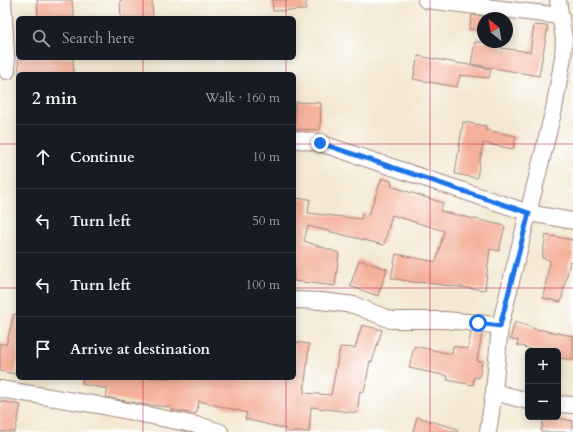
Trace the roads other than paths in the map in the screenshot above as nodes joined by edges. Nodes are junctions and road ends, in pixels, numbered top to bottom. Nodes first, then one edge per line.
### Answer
1 (3, 0) edge
2 (426, 0) edge
3 (558, 0) edge
4 (561, 16) junction
5 (568, 56) edge
6 (7, 71) dead end
7 (296, 139) edge
8 (529, 213) junction
9 (573, 221) edge
10 (296, 300) edge
11 (500, 326) junction
12 (0, 389) edge
13 (494, 392) junction
14 (525, 400) edge
15 (561, 404) edge
16 (573, 405) edge
17 (220, 432) edge
18 (488, 432) edge

1 - 6 street
2 - 4 street
3 - 4 street
4 - 5 street
5 - 8 street
7 - 8 street
8 - 9 street
8 - 11 street
10 - 11 street
11 - 13 street
12 - 17 street
13 - 14 street
13 - 18 street
15 - 16 street

